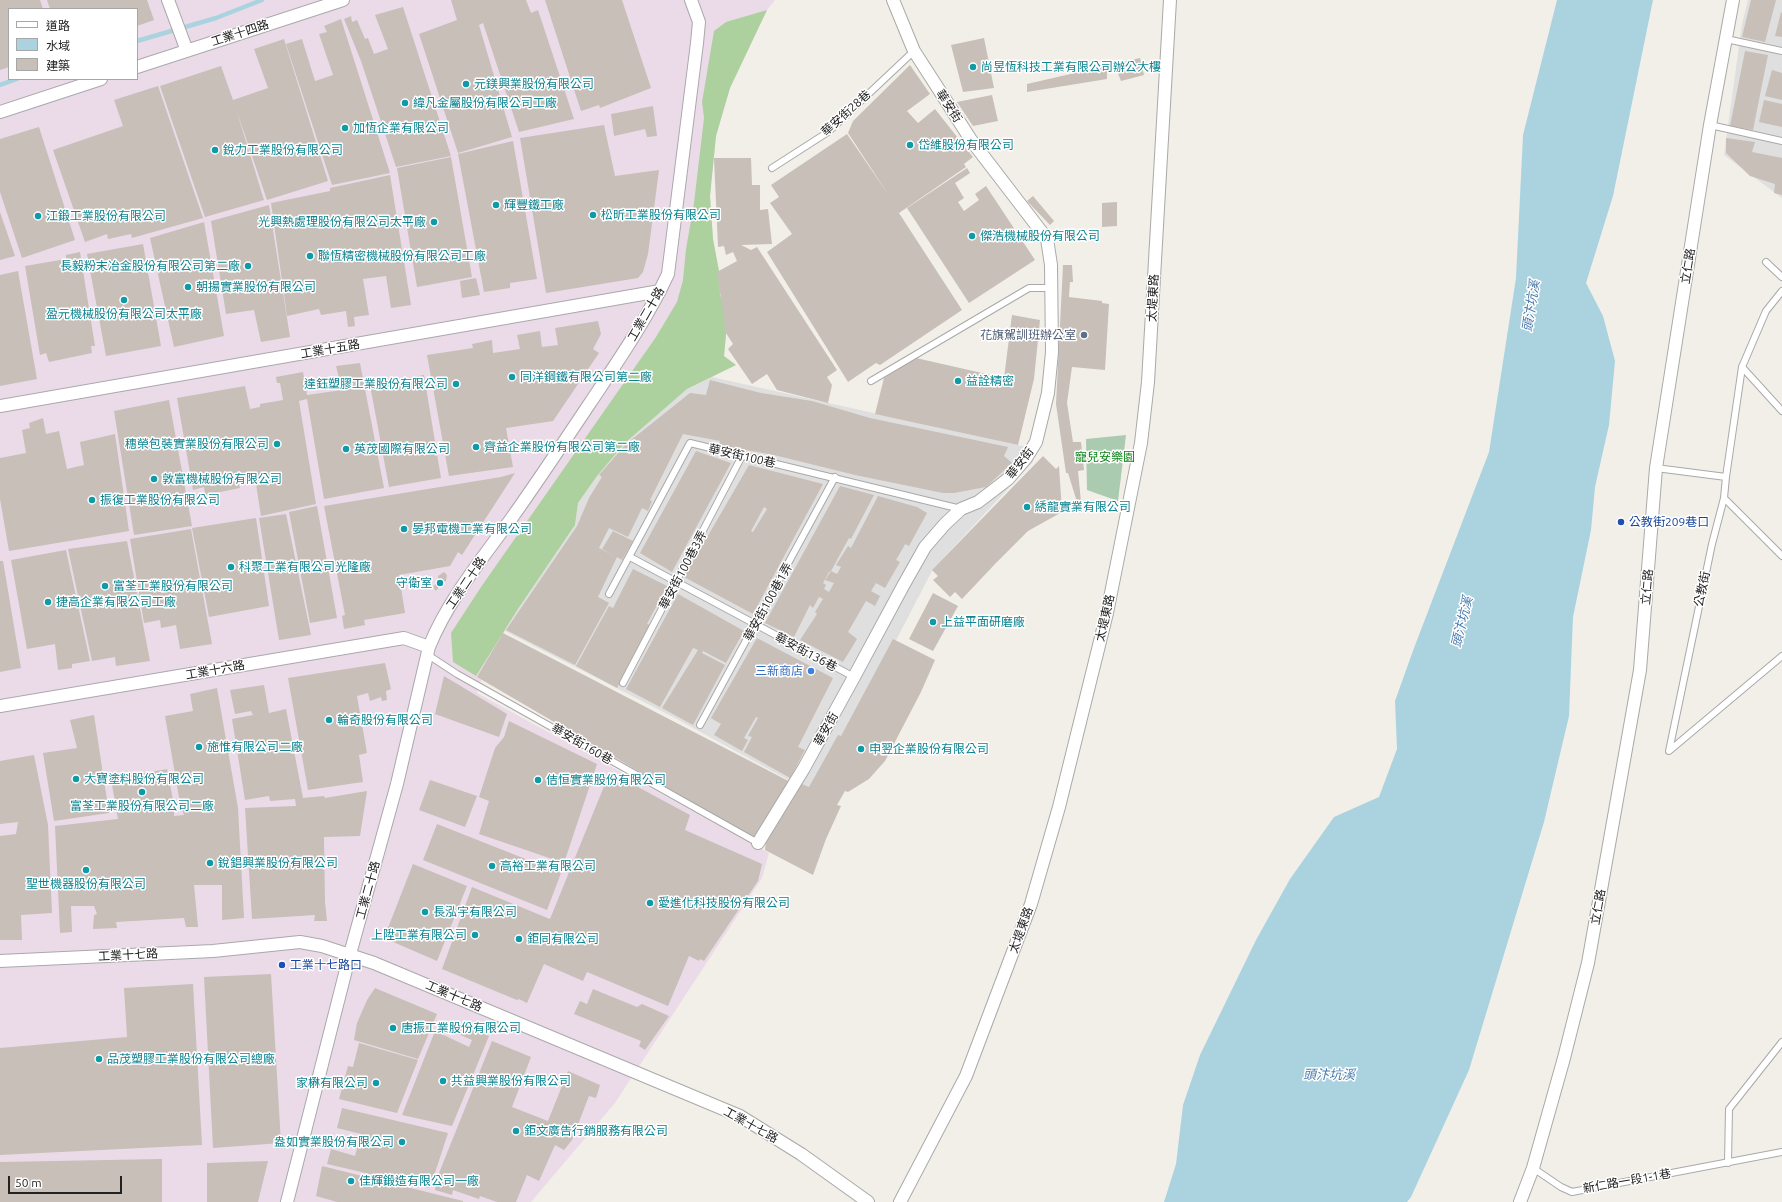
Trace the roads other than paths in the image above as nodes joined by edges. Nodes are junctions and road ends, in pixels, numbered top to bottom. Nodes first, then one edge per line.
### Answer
1 (168, 0) edge
2 (343, 0) edge
3 (691, 0) edge
4 (893, 0) edge
5 (1170, 0) edge
6 (1733, 0) edge
7 (1726, 39) junction
8 (185, 47) junction
9 (914, 51) junction
10 (1782, 51) edge
11 (138, 67) edge
12 (98, 80) edge
13 (0, 112) edge
14 (1710, 125) junction
15 (1782, 141) edge
16 (772, 168) dead end
17 (1766, 262) dead end
18 (1782, 277) edge
19 (1051, 288) junction
20 (660, 291) junction
21 (1782, 291) edge
22 (1742, 367) junction
23 (872, 381) dead end
24 (0, 406) edge
25 (1782, 411) edge
26 (742, 456) junction
27 (1656, 468) junction
28 (835, 477) junction
29 (1726, 477) junction
30 (1724, 498) junction
31 (961, 509) junction
32 (1782, 556) edge
33 (630, 558) junction
34 (676, 583) junction
35 (609, 594) dead end
36 (755, 625) junction
37 (428, 651) junction
38 (1782, 656) edge
39 (854, 677) junction
40 (623, 683) dead end
41 (0, 706) edge
42 (700, 725) dead end
43 (758, 843) joint
44 (350, 954) junction
45 (0, 961) edge
46 (1782, 1042) edge
47 (1782, 1152) edge
48 (1728, 1163) junction
49 (1533, 1168) junction
50 (287, 1202) edge
51 (868, 1202) edge
52 (900, 1202) edge
53 (1520, 1202) edge

1 - 8 street
2 - 8 street, 工業十四路
3 - 20 street, 工業二十路
4 - 9 street, 華安街
5 - 52 street, 太堤東路
6 - 7 street, 立仁路
7 - 10 lane
7 - 14 street, 立仁路
8 - 11 street, 工業十四路
9 - 16 lane, 華安街28巷
9 - 19 street, 華安街
12 - 13 street
14 - 15 lane
14 - 27 street, 立仁路
17 - 18 lane
19 - 23 lane
19 - 31 street, 華安街
20 - 24 street, 工業十五路
20 - 37 street, 工業二十路
21 - 22 lane, 公教街
22 - 25 lane
22 - 29 lane, 公教街
26 - 28 lane, 華安街100巷
26 - 33 lane, 華安街100巷
26 - 34 lane, 華安街100巷3弄
27 - 29 lane
27 - 49 street, 立仁路
28 - 31 lane, 華安街100巷
28 - 36 lane, 華安街100巷1弄
29 - 30 lane, 公教街
30 - 32 lane
30 - 38 lane, 公教街
31 - 39 street, 華安街
33 - 34 lane, 華安街136巷
33 - 35 lane, 華安街100巷
34 - 36 lane, 華安街136巷
34 - 40 lane, 華安街100巷3弄
36 - 39 lane, 華安街136巷
36 - 42 lane, 華安街100巷1弄
37 - 41 street, 工業十六路
37 - 43 lane, 華安街160巷
37 - 44 street, 工業二十路
39 - 43 street, 華安街
44 - 45 street, 工業十七路
44 - 50 street, 工業二十路
44 - 51 street, 工業十七路
46 - 48 lane
47 - 48 lane, 新仁路一段1-1巷
48 - 49 lane, 新仁路一段1-1巷
49 - 53 street, 立仁路

